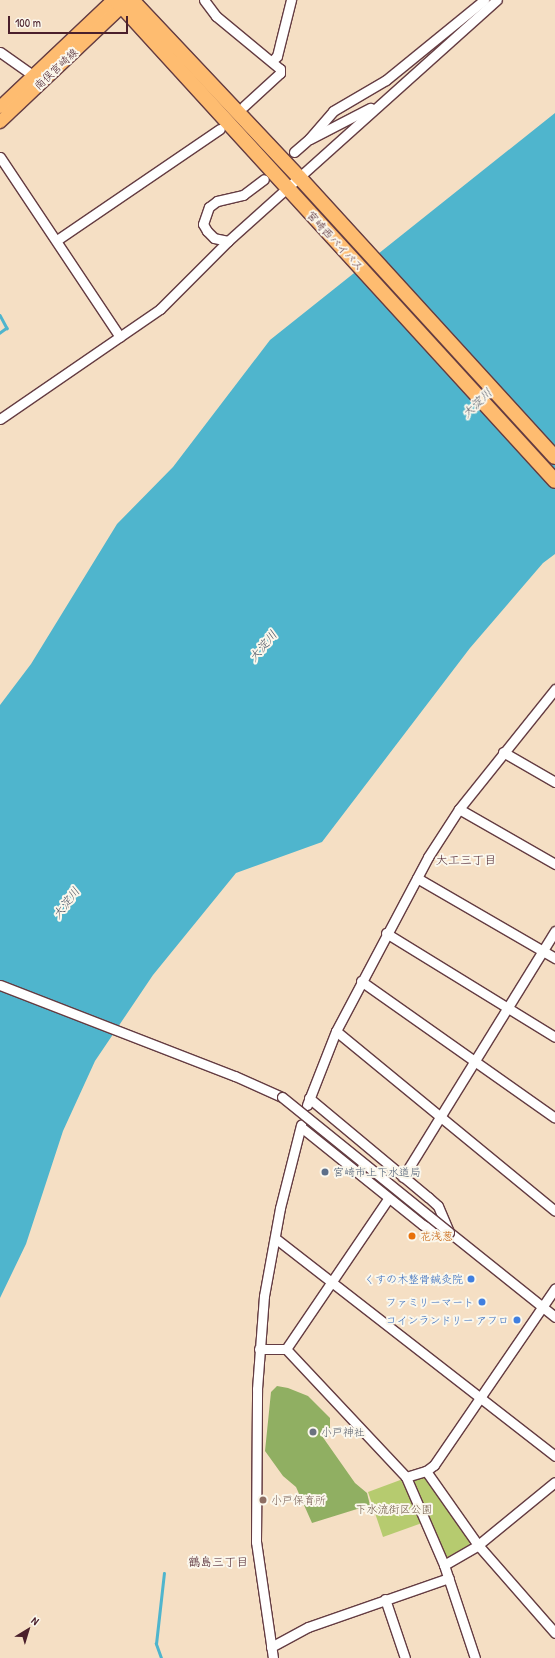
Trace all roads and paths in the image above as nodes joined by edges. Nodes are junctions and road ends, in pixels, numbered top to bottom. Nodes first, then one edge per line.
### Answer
1 (204, 0) edge
2 (291, 0) edge
3 (497, 0) edge
4 (123, 1) edge
5 (480, 1) edge
6 (0, 52) edge
7 (272, 61) junction
8 (34, 76) junction
9 (386, 99) junction
10 (244, 106) dead end
11 (0, 107) edge
12 (0, 122) edge
13 (220, 129) dead end
14 (309, 139) junction
15 (294, 152) dead end
16 (0, 157) edge
17 (300, 177) junction
18 (264, 179) dead end
19 (287, 189) junction
20 (57, 240) junction
21 (228, 241) junction
22 (120, 336) junction
23 (0, 419) edge
24 (555, 458) edge
25 (555, 481) edge
26 (555, 689) edge
27 (503, 752) junction
28 (555, 782) edge
29 (459, 809) junction
30 (555, 864) edge
31 (416, 878) junction
32 (555, 931) edge
33 (386, 933) junction
34 (543, 951) junction
35 (555, 958) edge
36 (361, 981) junction
37 (0, 985) edge
38 (508, 1007) junction
39 (336, 1031) junction
40 (555, 1037) edge
41 (474, 1061) junction
42 (440, 1117) junction
43 (555, 1118) edge
44 (403, 1176) junction
45 (388, 1199) junction
46 (555, 1211) edge
47 (449, 1232) junction
48 (275, 1238) junction
49 (331, 1281) junction
50 (555, 1288) edge
51 (543, 1308) junction
52 (555, 1317) edge
53 (259, 1349) junction
54 (286, 1349) junction
55 (480, 1398) junction
56 (555, 1456) edge
57 (426, 1472) junction
58 (406, 1477) junction
59 (555, 1482) edge
60 (478, 1545) junction
61 (444, 1565) junction
62 (449, 1578) junction
63 (385, 1599) junction
64 (555, 1633) edge
65 (271, 1647) junction
66 (273, 1658) edge
67 (405, 1658) edge
68 (475, 1658) edge

1 - 7 street
2 - 7 street
3 - 9 street
4 - 8 main road, 南俣宮崎線
4 - 12 main road, 南俣宮崎線
4 - 17 highway, 宮崎西バイパス
4 - 19 highway, 宮崎西バイパス
5 - 14 street
6 - 8 street
7 - 10 street
8 - 11 main road, 南俣宮崎線
9 - 14 street
9 - 17 street
13 - 20 street
14 - 15 street
16 - 20 street
17 - 19 street
17 - 24 highway, 宮崎西バイパス
18 - 21 street
19 - 21 street
19 - 25 highway, 宮崎西バイパス
20 - 22 street
21 - 22 street
22 - 23 street
26 - 27 street
27 - 28 street
27 - 29 street
29 - 30 street
29 - 31 street
31 - 33 street
31 - 34 street
32 - 34 street
33 - 36 street
33 - 38 street
34 - 35 street
34 - 38 street
36 - 39 street
36 - 41 street
37 - 47 street, bridge
38 - 40 street
38 - 41 street
39 - 42 street
39 - 44 street
41 - 42 street
41 - 43 street
42 - 44 street
42 - 46 street
44 - 47 street
45 - 47 street
45 - 48 street
45 - 49 street
47 - 51 street
48 - 49 street
48 - 53 street
49 - 54 street
49 - 55 street
50 - 51 street
51 - 52 street
51 - 55 street
53 - 54 street
53 - 65 street
54 - 58 street
55 - 56 street
55 - 57 street
57 - 58 street
57 - 60 street
58 - 61 street
59 - 60 street
60 - 61 street
60 - 64 street
61 - 62 street
62 - 63 street
62 - 68 street
63 - 65 street
63 - 67 street
65 - 66 street

